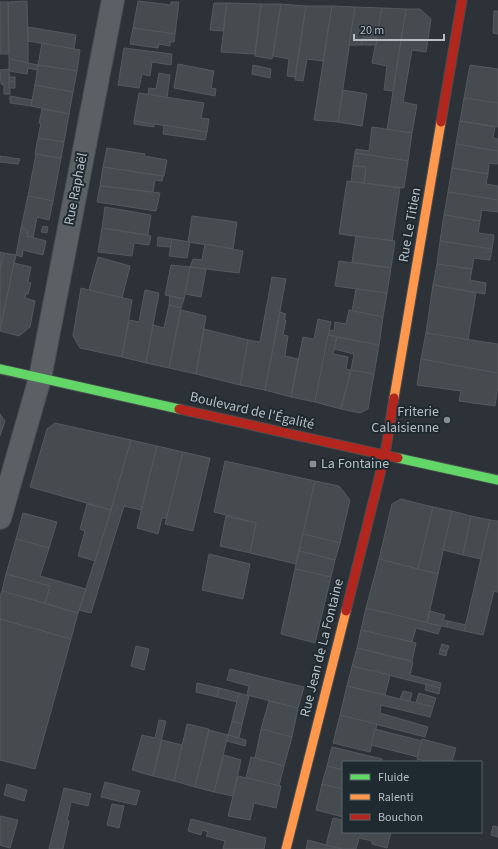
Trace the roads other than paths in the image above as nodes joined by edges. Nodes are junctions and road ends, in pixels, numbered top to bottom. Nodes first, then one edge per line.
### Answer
1 (113, 0) edge
2 (462, 0) edge
3 (0, 369) edge
4 (40, 378) junction
5 (384, 454) junction
6 (498, 480) edge
7 (0, 518) edge
8 (286, 849) edge

1 - 4 street, Rue Raphaël
2 - 5 street, Rue Le Titien
3 - 4 street, Boulevard de l'Égalité
4 - 5 street, Boulevard de l'Égalité
4 - 7 street, Rue Raphaël
5 - 6 street, Boulevard de l'Égalité
5 - 8 street, Rue Jean de La Fontaine

